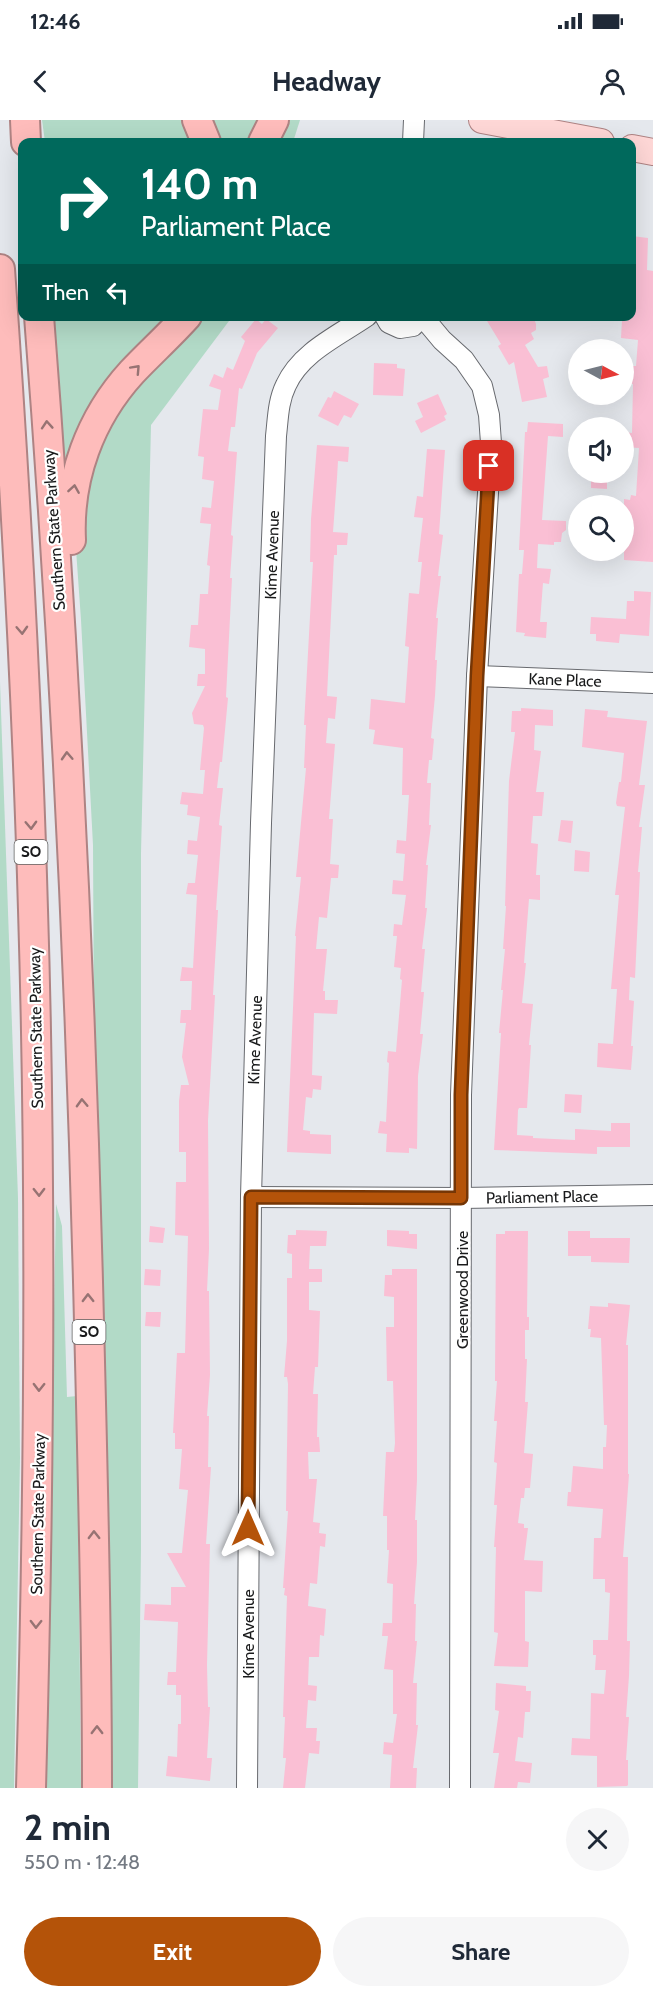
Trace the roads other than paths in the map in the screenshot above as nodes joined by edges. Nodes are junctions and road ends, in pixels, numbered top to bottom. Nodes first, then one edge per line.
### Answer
1 (25, 120) edge
2 (197, 120) edge
3 (274, 120) edge
4 (414, 120) edge
5 (482, 120) edge
6 (26, 138) edge
7 (204, 138) edge
8 (265, 138) edge
9 (413, 138) edge
10 (579, 138) edge
11 (636, 149) edge
12 (653, 152) edge
13 (0, 269) edge
14 (39, 321) edge
15 (182, 321) edge
16 (360, 321) edge
17 (407, 321) edge
18 (0, 495) edge
19 (19, 571) junction
20 (61, 651) junction
21 (477, 676) junction
22 (653, 683) edge
23 (653, 1195) edge
24 (251, 1197) junction
25 (461, 1198) junction
26 (32, 1788) edge
27 (97, 1788) edge
28 (247, 1788) edge
29 (460, 1788) edge

1 - 6 highway
2 - 7 highway
3 - 8 highway
4 - 9 street
5 - 10 main road
11 - 12 main road
13 - 19 highway, Southern State Parkway / SO
20 -> 14 highway, Southern State Parkway / SO
20 -> 15 highway
16 - 24 street, Kime Avenue
17 - 21 street, Greenwood Drive
18 - 19 highway
19 -> 26 highway, Southern State Parkway / SO
27 -> 20 highway, Southern State Parkway / SO
21 - 22 street, Kane Place
21 - 25 street, Greenwood Drive
23 - 25 street, Parliament Place
24 - 25 street, Parliament Place
24 - 28 street, Kime Avenue
25 - 29 street, Greenwood Drive

